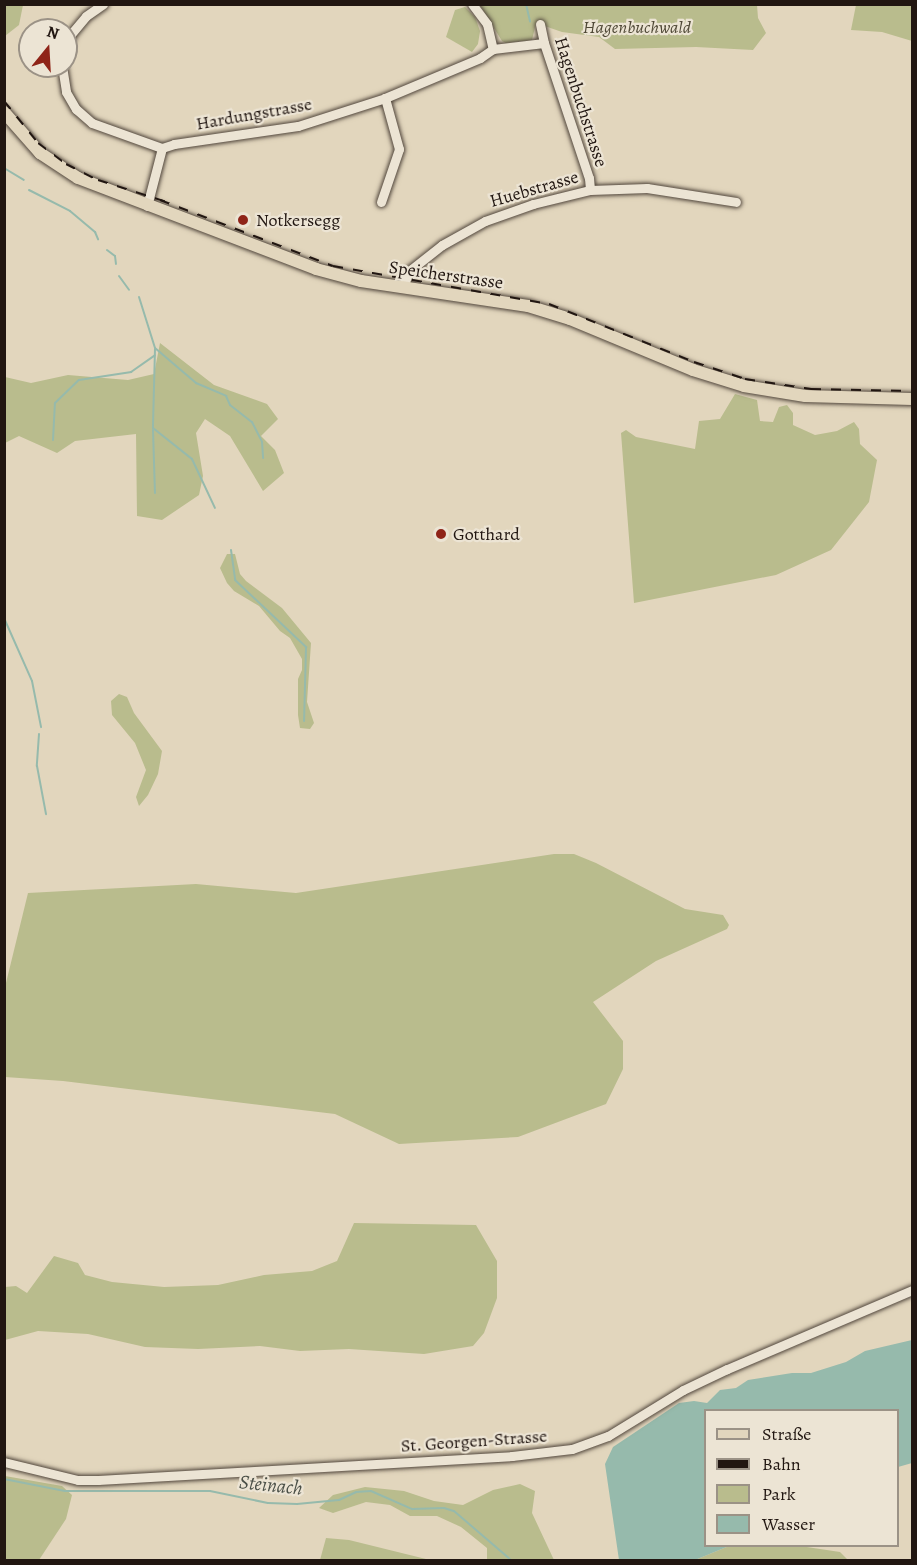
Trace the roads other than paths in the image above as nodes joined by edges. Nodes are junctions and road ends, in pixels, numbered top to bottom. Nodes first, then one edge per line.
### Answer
1 (103, 4) edge
2 (472, 4) edge
3 (540, 24) dead end
4 (78, 26) edge
5 (544, 43) junction
6 (493, 49) junction
7 (64, 78) edge
8 (385, 98) junction
9 (4, 112) edge
10 (162, 148) junction
11 (590, 190) junction
12 (381, 202) dead end
13 (736, 202) dead end
14 (147, 206) junction
15 (403, 288) junction
16 (912, 399) edge
17 (912, 1290) edge
18 (4, 1462) edge

1 - 4 street
2 - 6 street
3 - 5 street, Hagenbuchstrasse
5 - 6 street, Hardungstrasse
5 - 11 street, Hagenbuchstrasse
6 - 8 street, Hardungstrasse
7 - 10 street
8 - 10 street, Hardungstrasse
8 - 12 street
9 - 14 main road, Speicherstrasse
10 - 14 street
11 - 13 street, Huebstrasse
11 - 15 street, Huebstrasse
14 - 15 main road, Speicherstrasse
15 - 16 main road, Speicherstrasse
17 - 18 street, St. Georgen-Strasse

